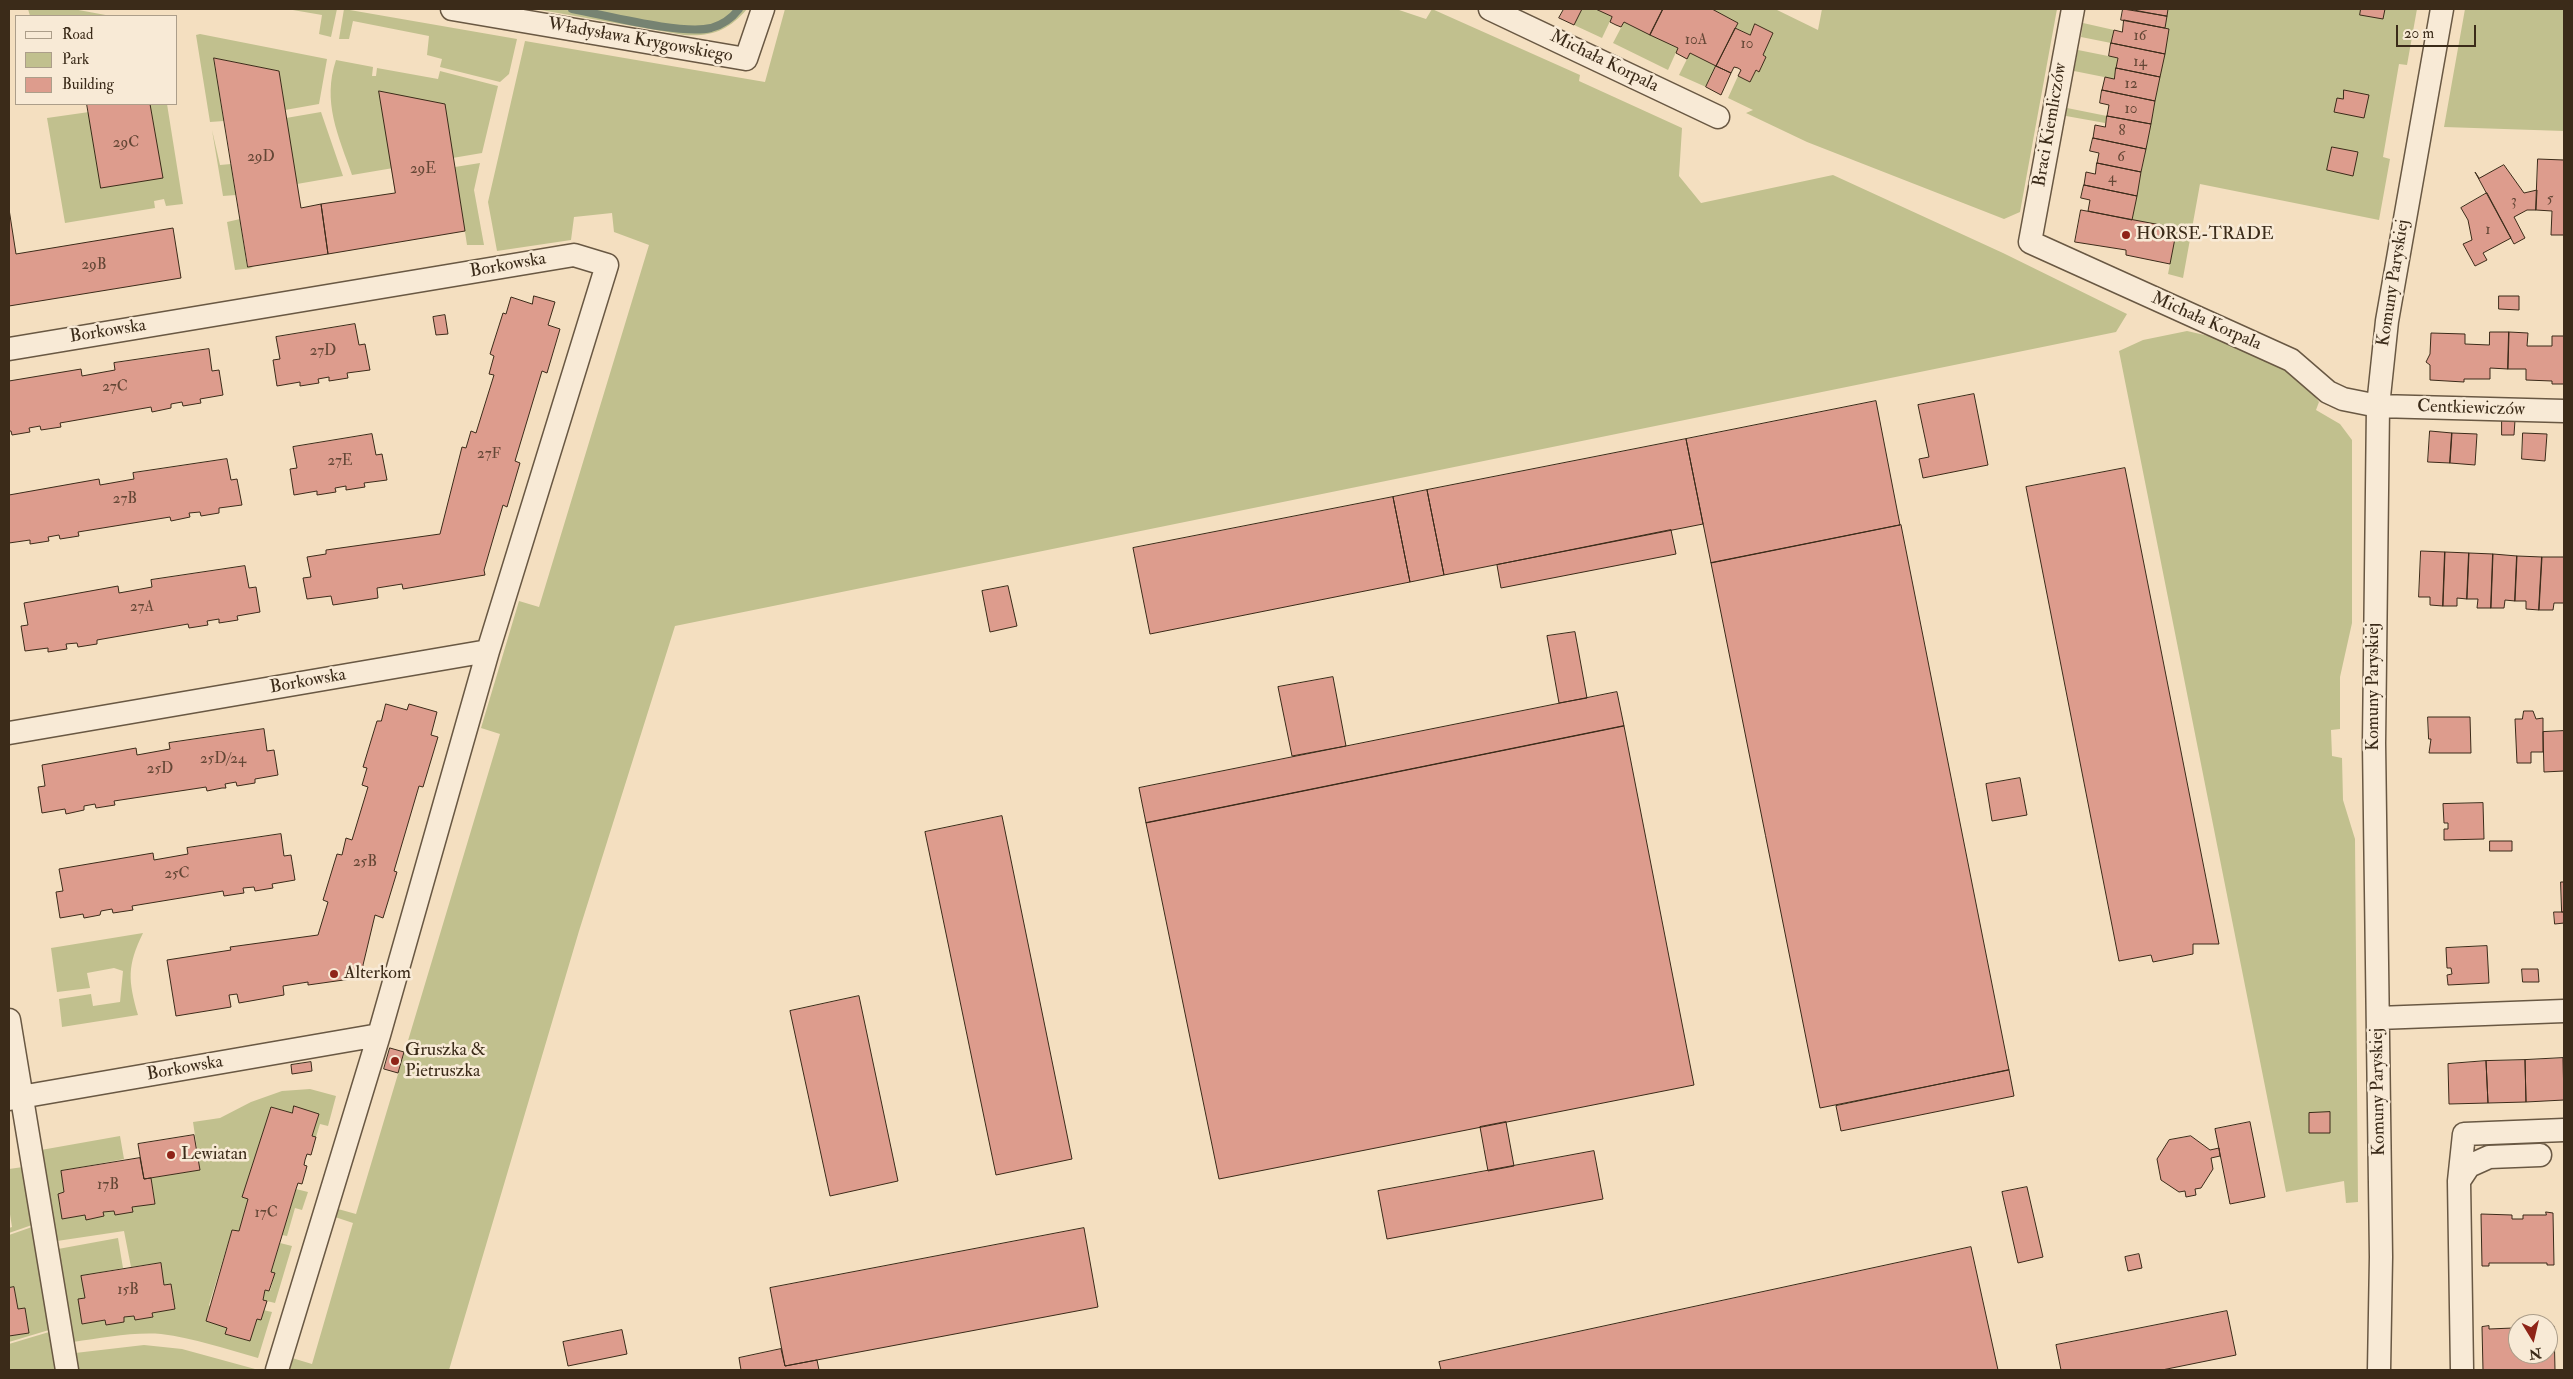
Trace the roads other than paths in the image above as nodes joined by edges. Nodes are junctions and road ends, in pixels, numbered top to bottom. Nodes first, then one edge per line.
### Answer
1 (452, 9) edge
2 (763, 9) edge
3 (2073, 9) edge
4 (2442, 9) edge
5 (1495, 10) edge
6 (1718, 117) dead end
7 (2030, 242) joint
8 (9, 349) edge
9 (2378, 406) junction
10 (2564, 411) edge
11 (488, 651) junction
12 (9, 733) edge
13 (2564, 1012) edge
14 (2378, 1018) junction
15 (9, 1020) edge
16 (379, 1035) junction
17 (15, 1098) edge
18 (2564, 1130) edge
19 (2540, 1155) dead end
20 (2459, 1181) junction
21 (67, 1370) edge
22 (277, 1370) edge
23 (2380, 1370) edge
24 (2462, 1370) edge

1 - 2 street, Władysława Krygowskiego
3 - 7 street, Braci Kiemliczów
4 - 9 street, Komuny Paryskiej
5 - 6 street, Michała Korpala
7 - 9 street, Michała Korpala
8 - 11 street, Borkowska
9 - 10 street, Centkiewiczów
9 - 14 street, Komuny Paryskiej
11 - 12 street, Borkowska
11 - 16 street, Borkowska
13 - 14 street
14 - 23 street, Komuny Paryskiej
15 - 17 street
16 - 17 street, Borkowska
16 - 22 street, Borkowska
17 - 21 street
18 - 20 street
19 - 20 street
20 - 24 street

